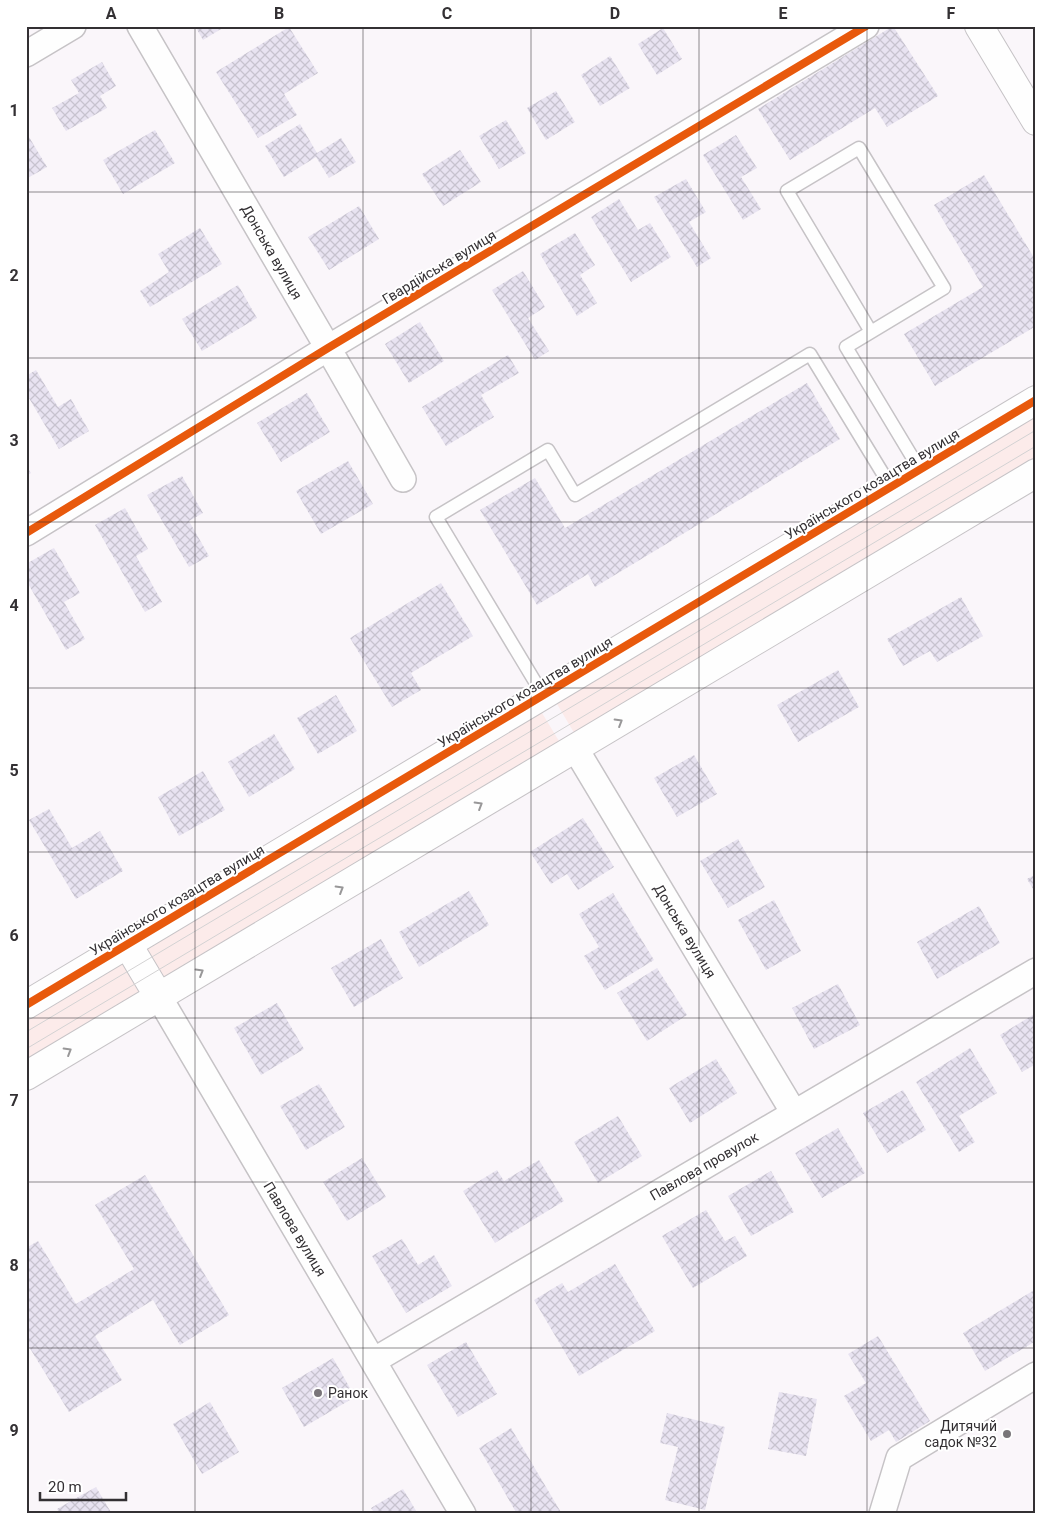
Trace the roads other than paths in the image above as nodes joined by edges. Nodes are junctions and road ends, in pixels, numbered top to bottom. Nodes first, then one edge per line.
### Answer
1 (73, 26) edge
2 (140, 26) edge
3 (866, 26) edge
4 (980, 26) edge
5 (26, 54) edge
6 (1036, 121) edge
7 (871, 332) junction
8 (328, 348) junction
9 (1036, 400) edge
10 (920, 470) junction
11 (1036, 473) edge
12 (403, 479) dead end
13 (891, 487) junction
14 (26, 533) edge
15 (543, 695) junction
16 (575, 748) junction
17 (128, 945) junction
18 (1036, 971) edge
19 (158, 997) junction
20 (26, 1005) edge
21 (26, 1076) edge
22 (794, 1113) junction
23 (373, 1361) junction
24 (1036, 1375) edge
25 (463, 1514) edge
26 (882, 1514) edge

1 - 5 street
2 - 8 street, Донська вулиця
3 - 8 street, Гвардійська вулиця
4 - 6 street
7 - 7 lane
7 - 10 lane
8 - 12 street, Донська вулиця
8 - 14 street, Гвардійська вулиця
9 - 10 street, Українського козацтва вулиця
10 - 13 street, Українського козацтва вулиця
16 -> 11 street
13 - 15 street, Українського козацтва вулиця
13 - 15 lane
15 - 17 street, Українського козацтва вулиця
19 -> 16 street
16 - 22 street, Донська вулиця
17 - 19 street, Павлова вулиця
17 - 20 street, Українського козацтва вулиця
18 - 22 street, Павлова провулок
21 -> 19 street
19 - 23 street, Павлова вулиця
22 - 23 street, Павлова провулок
23 - 25 street, Павлова вулиця
24 - 26 street

